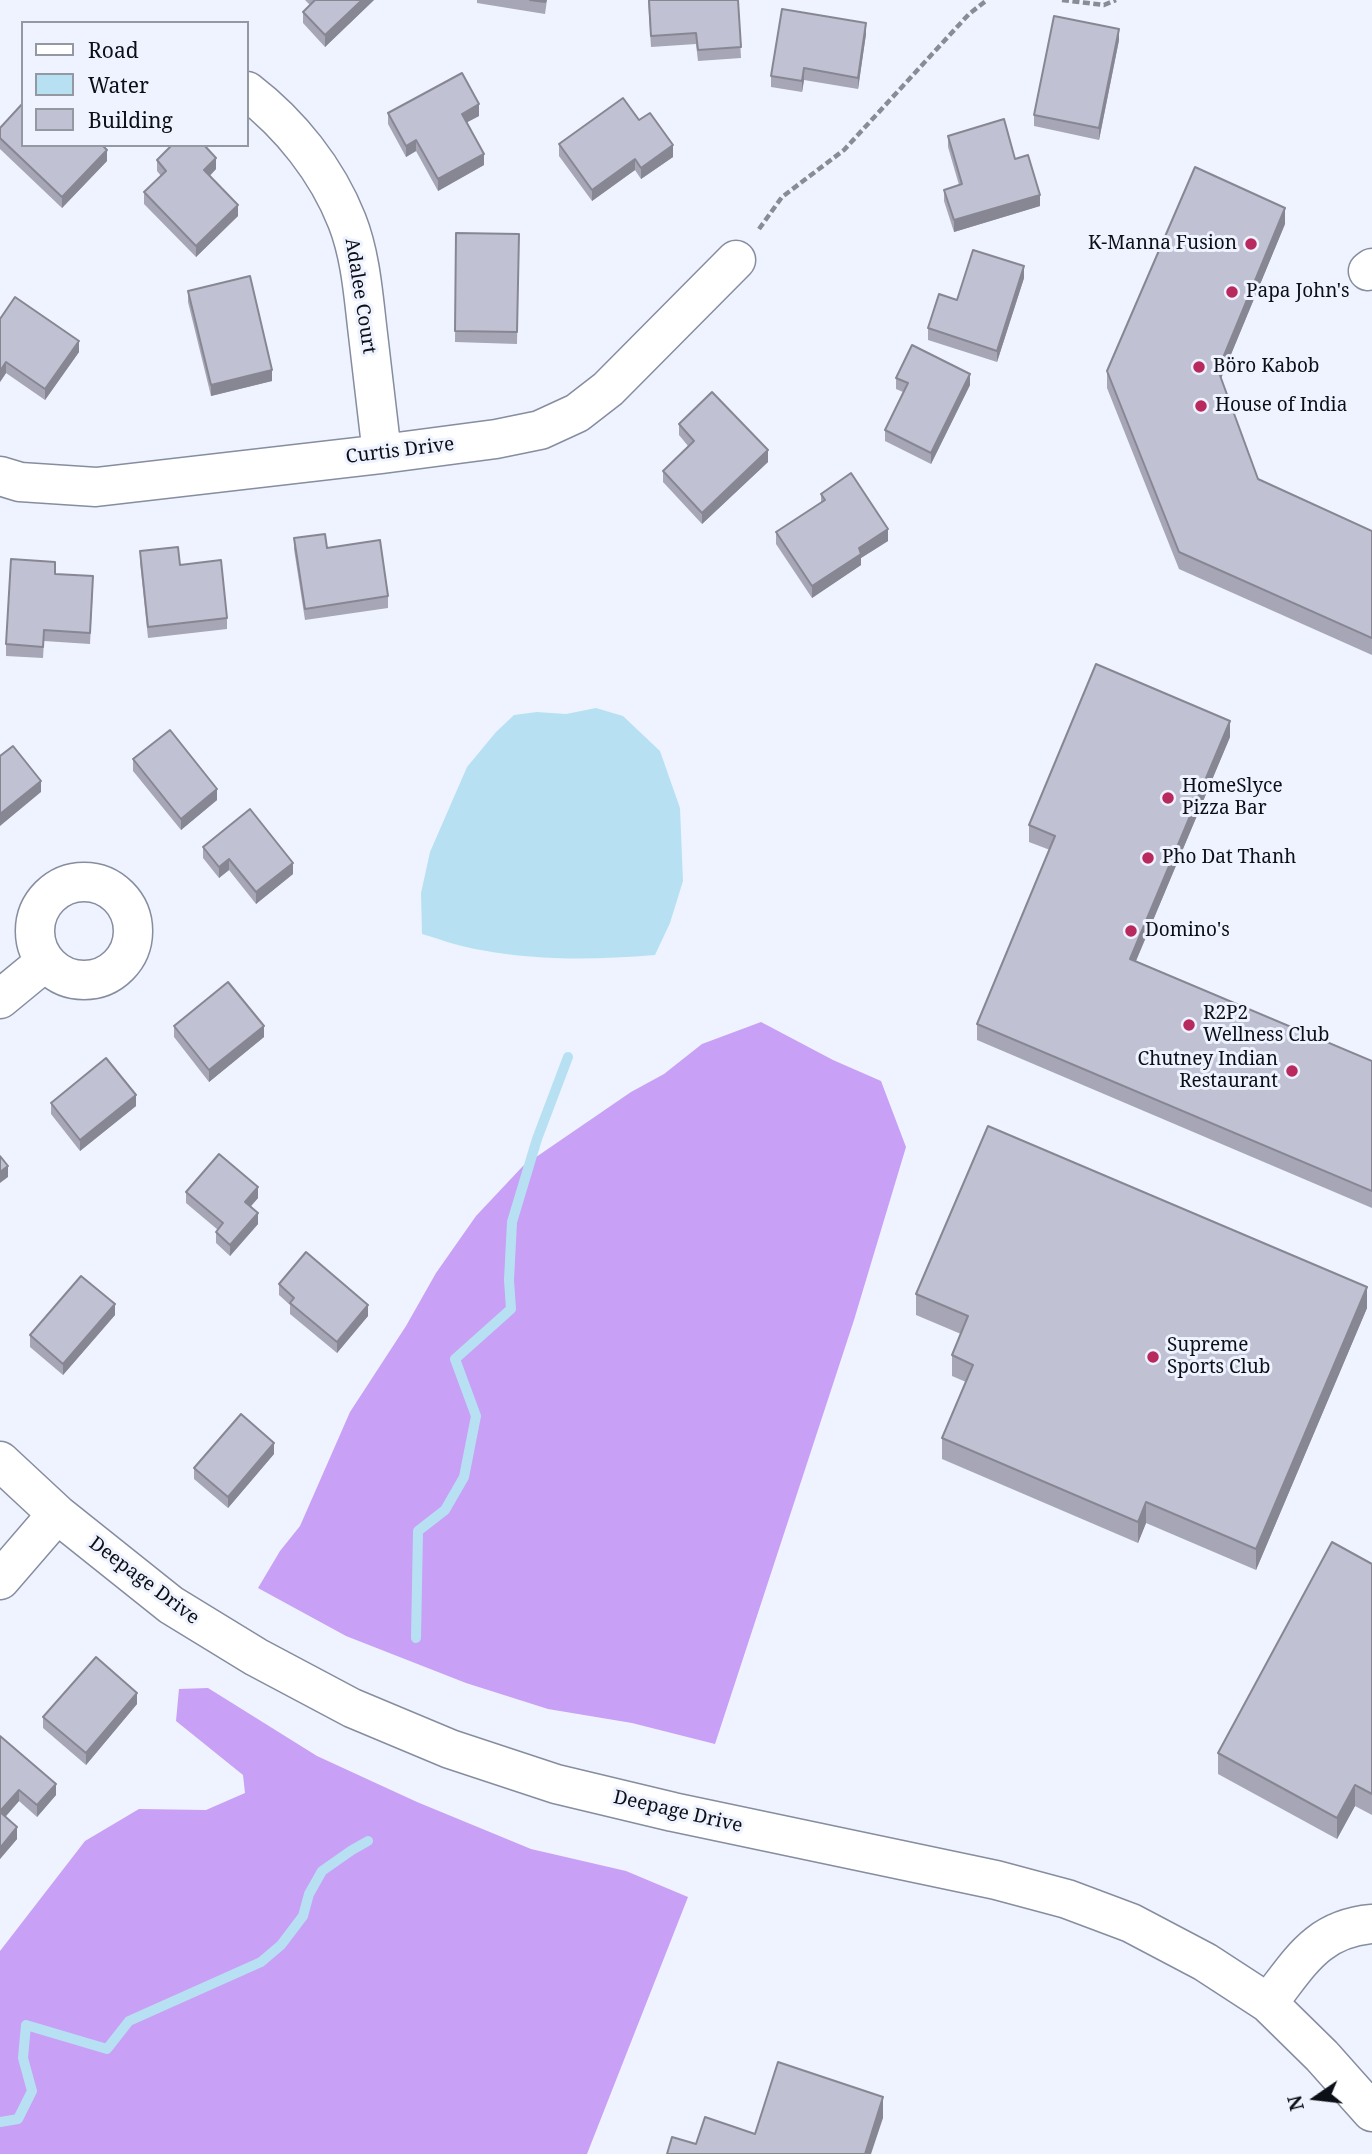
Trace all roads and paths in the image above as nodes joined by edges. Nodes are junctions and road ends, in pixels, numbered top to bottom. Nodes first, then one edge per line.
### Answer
1 (987, 0) edge
2 (1062, 0) edge
3 (1116, 0) edge
4 (248, 92) edge
5 (736, 260) joint
6 (382, 454) junction
7 (0, 477) edge
8 (46, 962) dead end
9 (0, 999) edge
10 (0, 1461) edge
11 (57, 1514) junction
12 (0, 1580) edge
13 (1372, 1924) edge
14 (1268, 2003) junction
15 (1372, 2112) edge

1 - 5 path
2 - 3 path
4 - 6 street, Adalee Court
5 - 6 street, Curtis Drive
6 - 7 street, Curtis Drive
8 - 9 street
10 - 11 street, Deepage Drive
11 - 12 street
11 - 14 street, Deepage Drive
13 - 14 street
14 - 15 street, Deepage Drive

